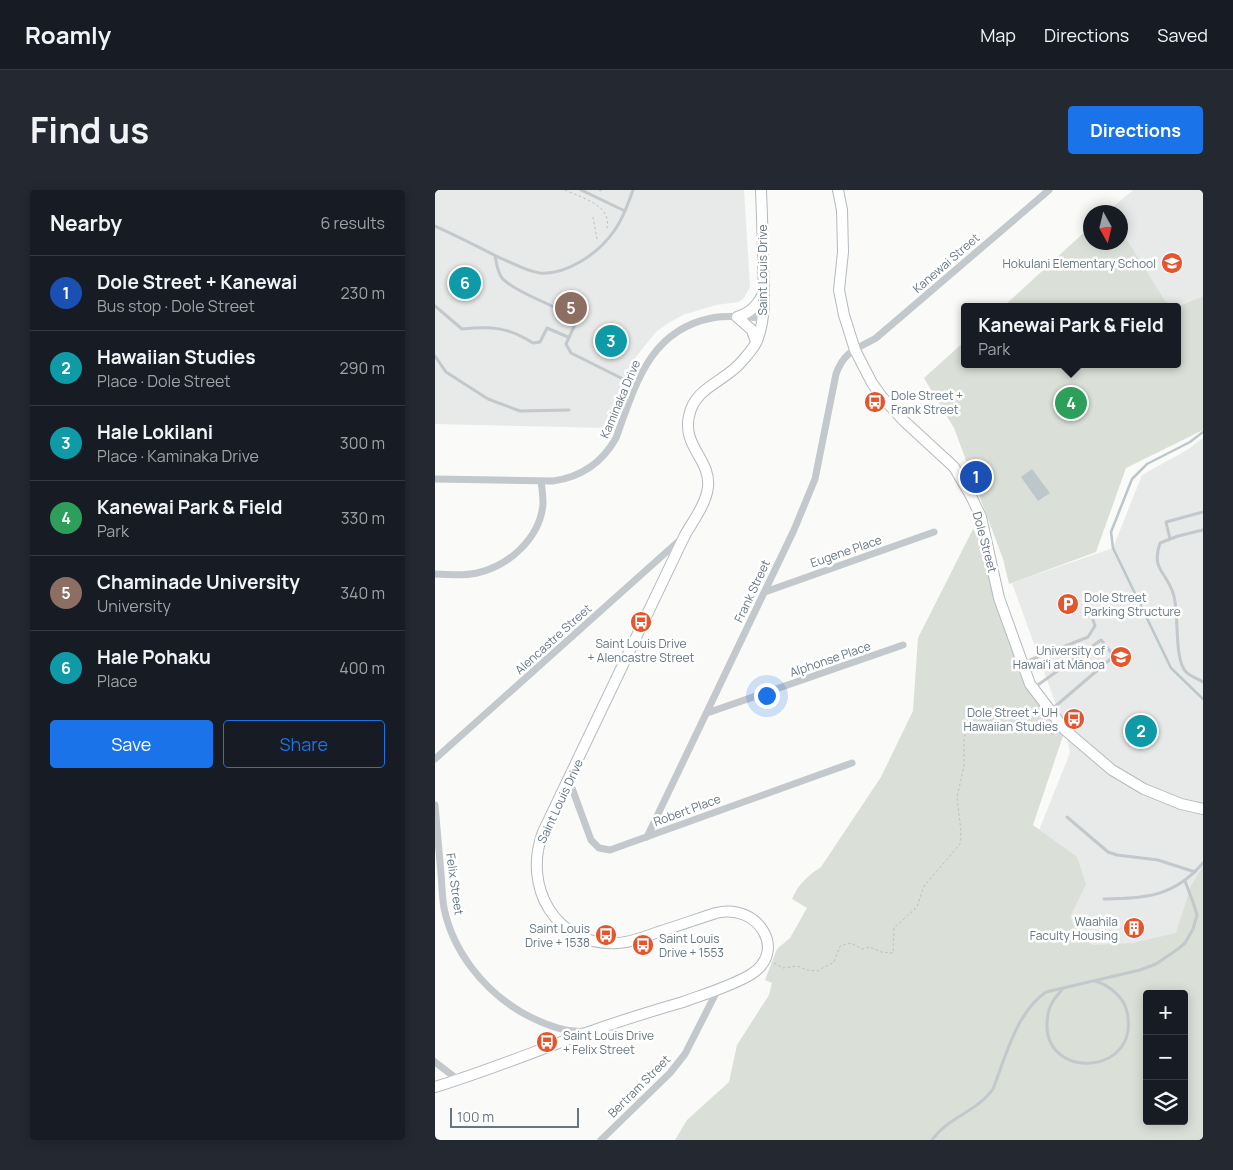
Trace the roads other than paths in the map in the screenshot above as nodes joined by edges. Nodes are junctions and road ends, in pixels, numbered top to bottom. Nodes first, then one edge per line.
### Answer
1 (581, 190) edge
2 (633, 190) edge
3 (761, 190) edge
4 (838, 190) edge
5 (1049, 190) edge
6 (625, 211) junction
7 (435, 226) edge
8 (495, 255) junction
9 (764, 291) junction
10 (435, 306) edge
11 (737, 317) junction
12 (763, 318) junction
13 (568, 337) junction
14 (756, 342) junction
15 (855, 350) junction
16 (435, 356) edge
17 (636, 386) junction
18 (569, 410) dead end
19 (435, 479) edge
20 (541, 481) junction
21 (1203, 512) edge
22 (1203, 530) edge
23 (934, 532) dead end
24 (685, 535) junction
25 (1170, 539) junction
26 (435, 574) edge
27 (765, 592) junction
28 (1093, 620) dead end
29 (903, 645) dead end
30 (1022, 663) junction
31 (1203, 682) edge
32 (1033, 688) junction
33 (1051, 710) junction
34 (707, 714) junction
35 (435, 759) edge
36 (852, 762) dead end
37 (569, 780) junction
38 (435, 806) edge
39 (1203, 809) edge
40 (1067, 817) dead end
41 (647, 837) junction
42 (1203, 863) edge
43 (1195, 872) junction
44 (1185, 881) junction
45 (1104, 899) dead end
46 (1093, 981) junction
47 (1064, 988) junction
48 (717, 990) junction
49 (593, 1030) junction
50 (435, 1062) edge
51 (457, 1079) junction
52 (435, 1087) edge
53 (601, 1140) edge
54 (932, 1140) edge

1 - 6 lane
2 - 6 lane
3 - 9 street, Saint Louis Drive
4 - 15 street, Dole Street
5 - 15 street, Kanewai Street
6 - 8 lane
7 - 8 lane
8 - 13 lane
9 - 11 street
9 - 12 street, Saint Louis Drive
10 - 13 lane
11 - 12 street, Kaminaka Drive
11 - 14 street
11 - 17 street, Kaminaka Drive
12 - 14 street, Saint Louis Drive
13 - 17 lane
14 - 24 street, Saint Louis Drive
15 - 27 street, Frank Street
15 - 30 street, Dole Street
16 - 18 lane
17 - 20 street, Kaminaka Drive
19 - 20 street, Kaminaka Drive
20 - 26 street
21 - 25 lane
22 - 25 lane
23 - 27 street, Eugene Place
24 - 35 street, Alencastre Street
24 - 37 street, Saint Louis Drive
25 - 31 lane
27 - 34 street, Frank Street
28 - 30 lane
29 - 34 street, Alphonse Place
30 - 32 street, Dole Street
32 - 33 street, Dole Street
32 - 33 lane
33 - 39 street, Dole Street
34 - 41 street, Frank Street
36 - 41 street, Robert Place
37 - 41 street, Robert Place
37 - 48 street, Saint Louis Drive
38 - 49 street, Felix Street
40 - 43 lane
42 - 43 lane
43 - 44 lane
44 - 45 lane
44 - 46 lane
46 - 47 lane
46 - 47 lane
47 - 54 lane
48 - 49 street
48 - 53 street, Bertram Street
49 - 51 street
50 - 51 street
51 - 52 street

